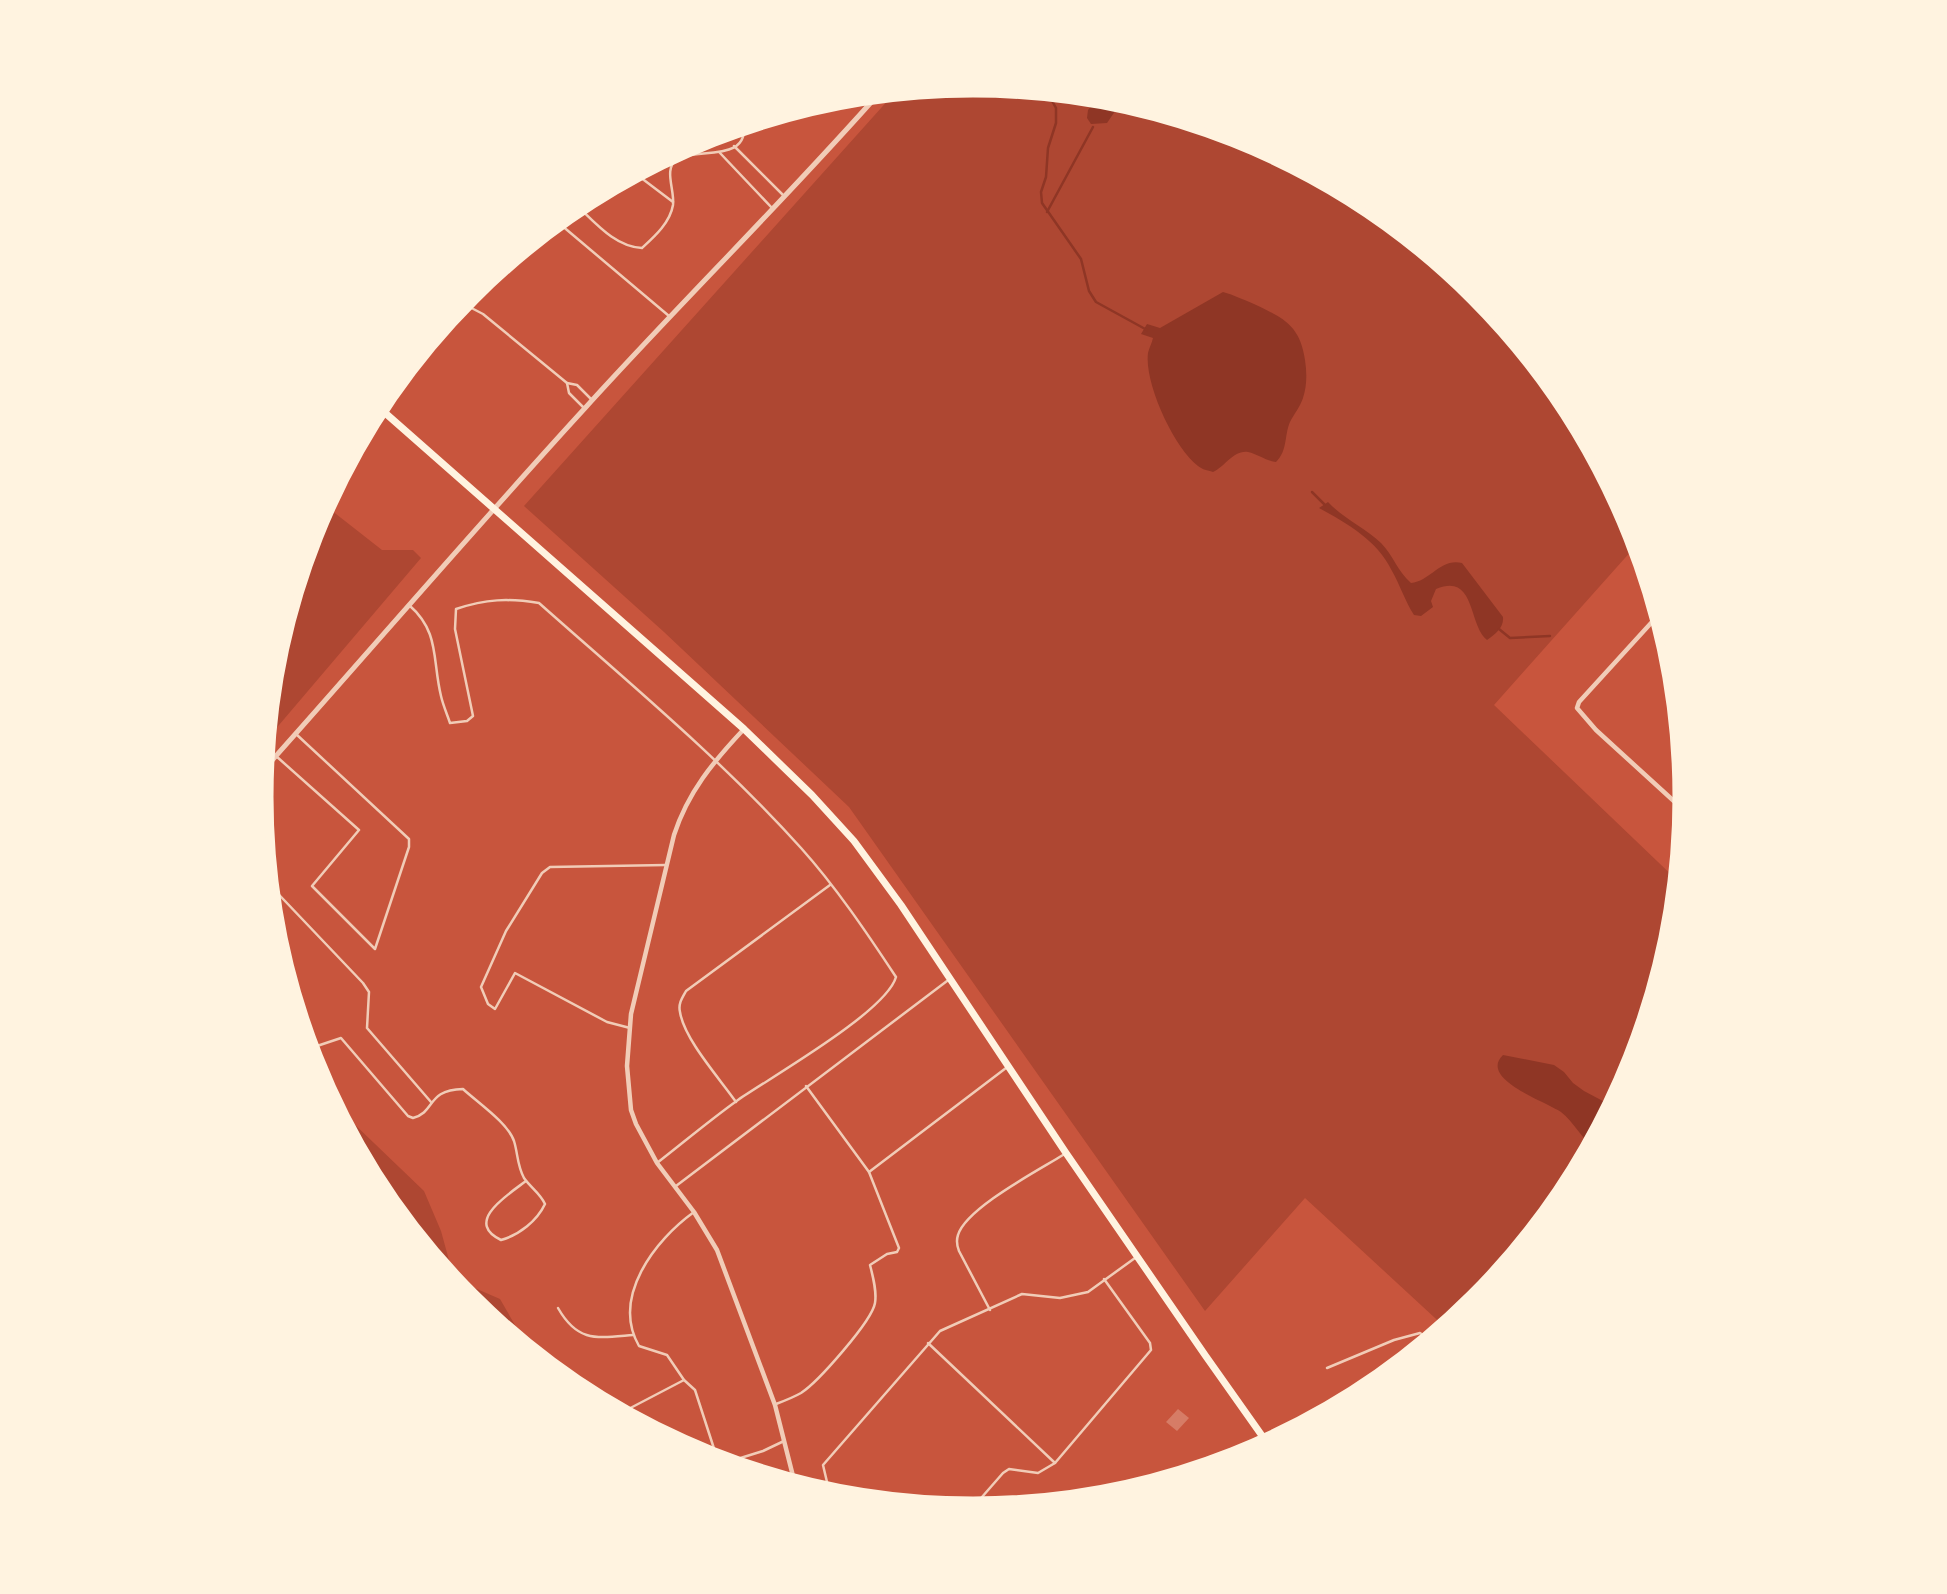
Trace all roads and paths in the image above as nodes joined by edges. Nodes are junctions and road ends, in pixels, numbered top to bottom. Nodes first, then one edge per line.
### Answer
1 (871, 101) edge
2 (745, 131) edge
3 (734, 146) junction
4 (720, 153) junction
5 (640, 177) edge
6 (785, 197) junction
7 (673, 202) junction
8 (773, 209) junction
9 (583, 210) edge
10 (562, 226) edge
11 (469, 307) edge
12 (671, 318) junction
13 (567, 383) junction
14 (592, 400) junction
15 (584, 408) junction
16 (384, 412) edge
17 (495, 507) junction
18 (409, 605) junction
19 (1655, 619) edge
20 (744, 729) junction
21 (296, 734) junction
22 (276, 756) junction
23 (715, 760) junction
24 (271, 762) edge
25 (1678, 805) edge
26 (666, 865) junction
27 (830, 885) junction
28 (275, 891) edge
29 (950, 979) junction
30 (630, 1028) junction
31 (316, 1046) edge
32 (1009, 1065) junction
33 (806, 1086) junction
34 (736, 1101) junction
35 (432, 1102) junction
36 (1066, 1153) junction
37 (657, 1163) junction
38 (870, 1172) junction
39 (526, 1181) junction
40 (674, 1187) junction
41 (694, 1212) junction
42 (1138, 1256) junction
43 (1104, 1279) junction
44 (558, 1308) dead end
45 (990, 1310) junction
46 (633, 1335) junction
47 (1425, 1337) edge
48 (928, 1343) junction
49 (1327, 1368) dead end
50 (684, 1380) junction
51 (775, 1405) junction
52 (627, 1410) edge
53 (1264, 1439) edge
54 (784, 1441) junction
55 (715, 1452) edge
56 (735, 1459) edge
57 (1055, 1463) junction
58 (793, 1478) edge
59 (828, 1486) edge
60 (978, 1501) edge

1 - 6 street
2 - 3 lane
3 - 4 lane
3 - 6 lane
4 - 7 lane
4 - 8 lane
5 - 7 lane
6 - 8 street
7 - 9 lane
8 - 12 street
10 - 12 lane
11 - 13 lane
12 - 14 street
13 - 14 lane
13 - 15 lane
14 - 15 street
15 - 17 street
16 - 17 main road
17 - 18 street
17 - 20 main road
18 - 21 street
18 - 23 lane
19 - 25 street
20 - 23 street
20 - 29 main road
21 - 22 street
21 - 22 lane
22 - 24 street
23 - 26 street
23 - 27 lane
26 - 30 street
26 - 30 lane
27 - 34 lane
27 - 34 lane
28 - 35 lane
29 - 32 main road
29 - 33 lane
30 - 37 street
31 - 35 lane
32 - 36 main road
32 - 38 lane
33 - 38 lane
33 - 40 lane
34 - 37 lane
35 - 39 lane
36 - 42 main road
36 - 45 lane
37 - 40 street
38 - 51 lane
39 - 39 lane
40 - 41 street
41 - 46 lane
41 - 51 street
42 - 43 lane
42 - 53 main road
43 - 45 lane
43 - 57 lane
44 - 46 lane
45 - 48 lane
46 - 50 lane
47 - 49 lane
48 - 57 lane
48 - 59 lane
50 - 52 lane
50 - 55 lane
51 - 54 street
54 - 56 lane
54 - 58 street
57 - 60 lane

